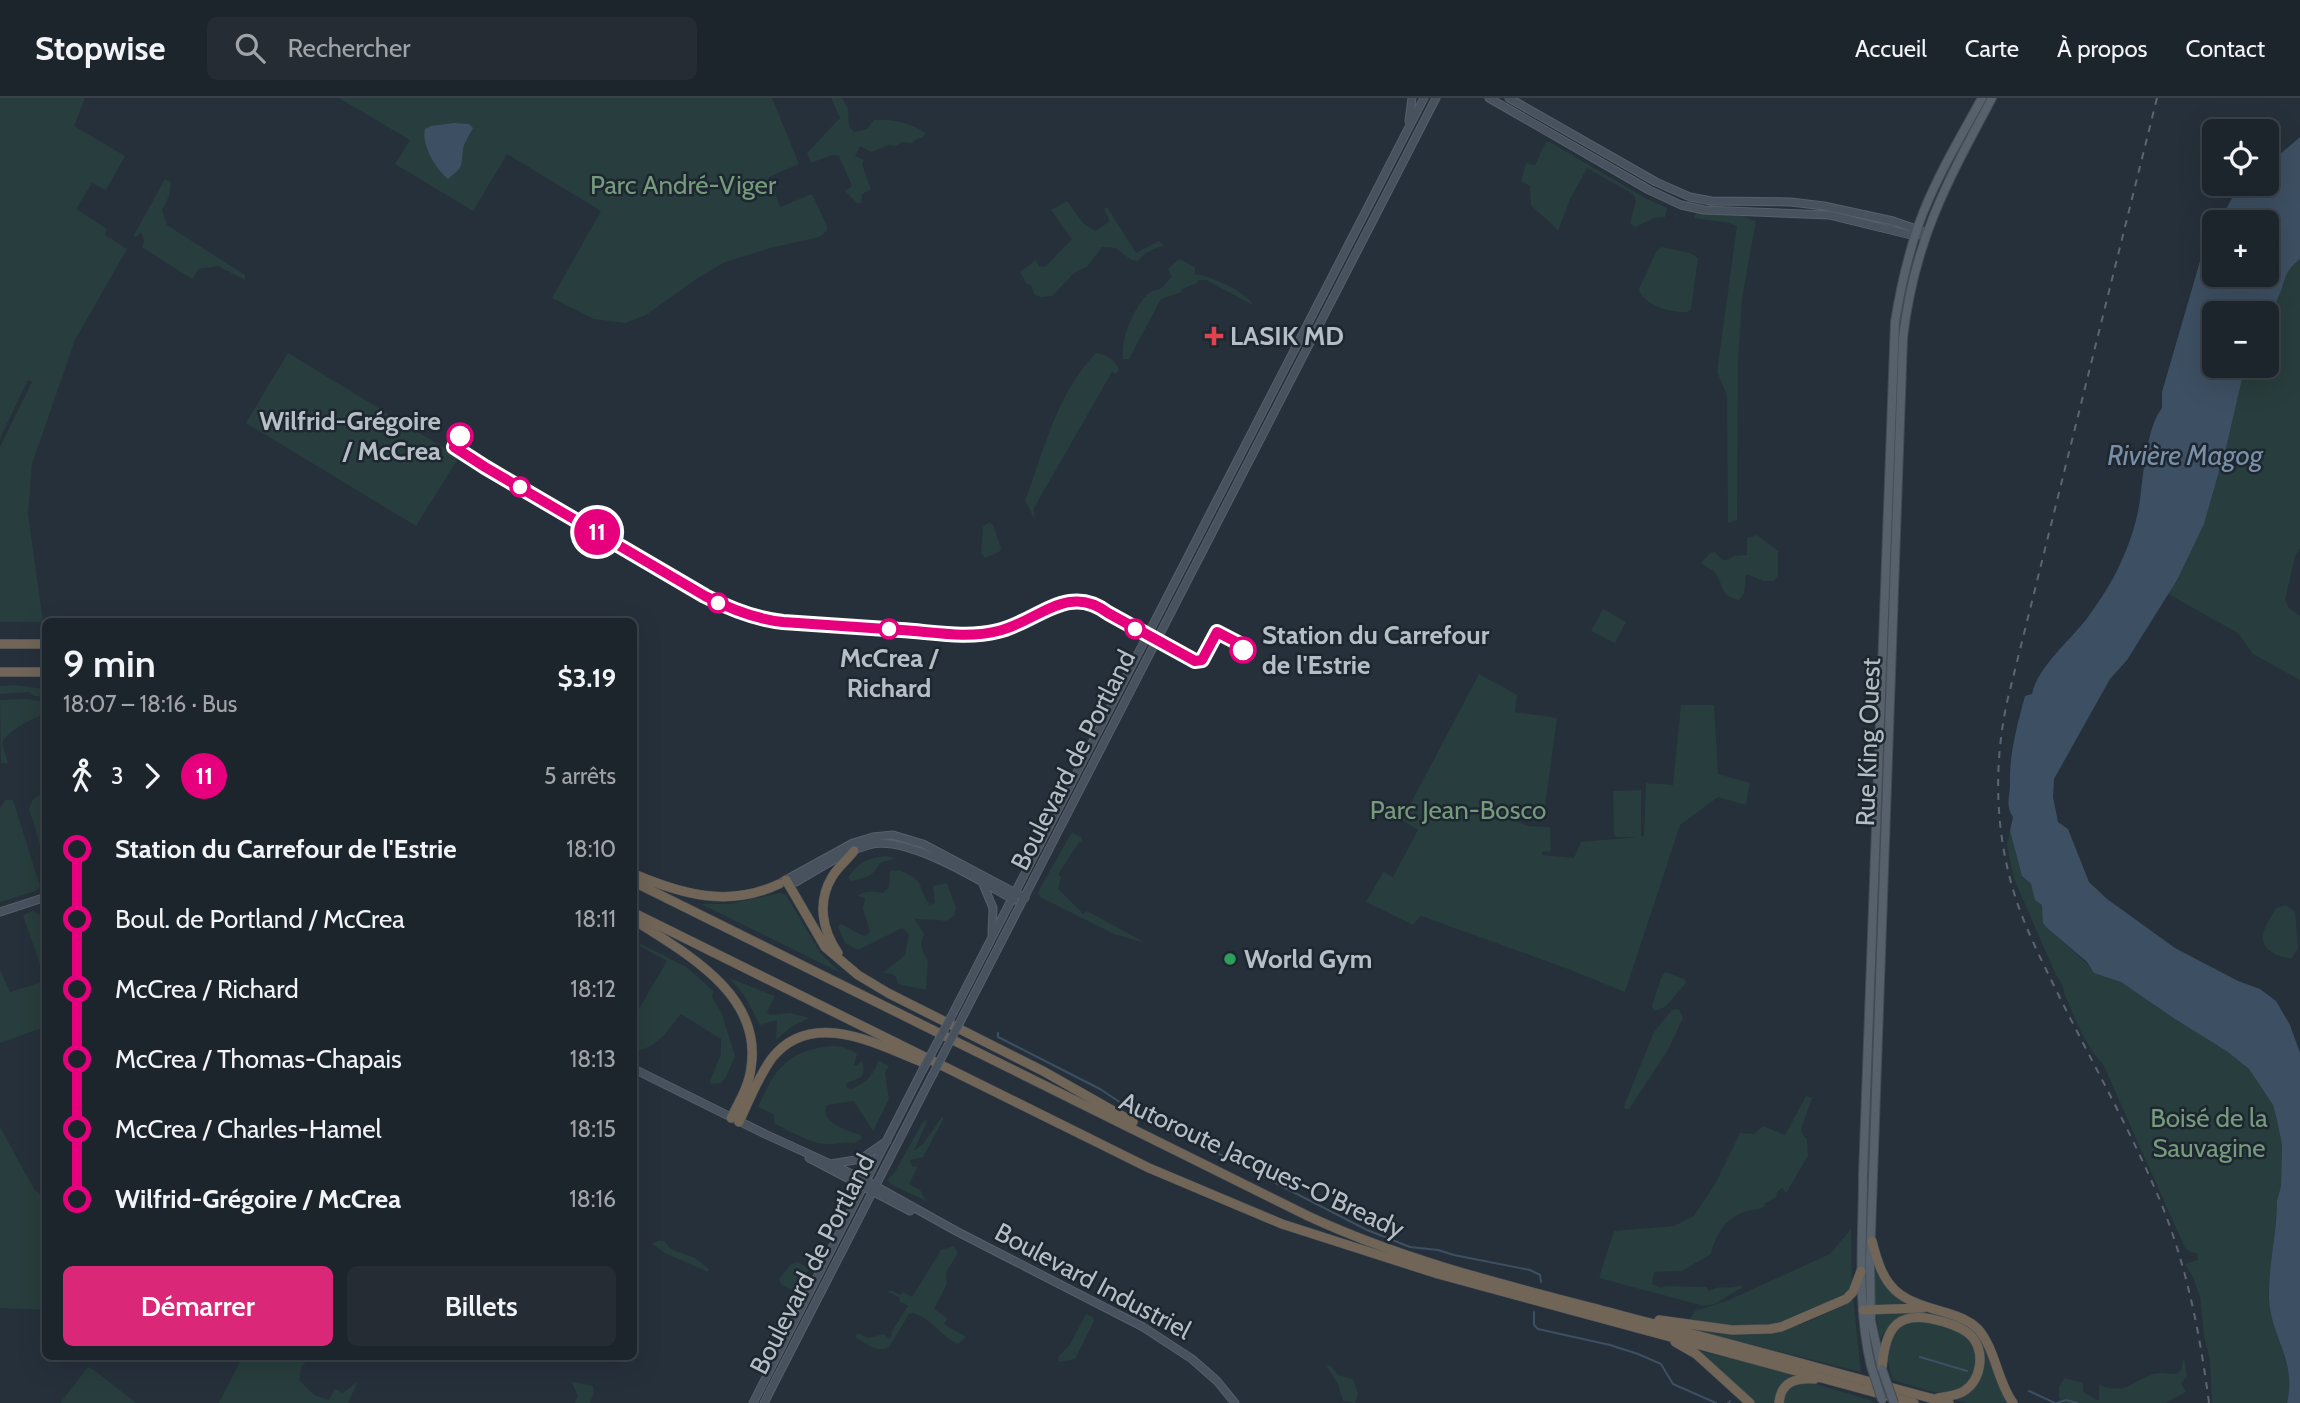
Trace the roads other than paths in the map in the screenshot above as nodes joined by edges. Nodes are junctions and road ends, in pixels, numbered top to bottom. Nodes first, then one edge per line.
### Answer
1 (1412, 98) edge
2 (1424, 98) edge
3 (1436, 98) edge
4 (1489, 98) edge
5 (1509, 98) edge
6 (1982, 98) edge
7 (1992, 98) edge
8 (1401, 144) junction
9 (1919, 232) junction
10 (0, 644) edge
11 (42, 644) edge
12 (0, 672) edge
13 (42, 672) edge
14 (854, 850) junction
15 (637, 875) edge
16 (784, 882) junction
17 (637, 883) edge
18 (983, 884) junction
19 (1013, 896) junction
20 (42, 898) edge
21 (1023, 901) junction
22 (0, 912) edge
23 (637, 914) edge
24 (637, 922) edge
25 (992, 937) junction
26 (858, 975) junction
27 (637, 1071) edge
28 (998, 1093) junction
29 (735, 1120) junction
30 (765, 1134) junction
31 (887, 1141) junction
32 (1194, 1159) junction
33 (831, 1164) junction
34 (864, 1184) junction
35 (874, 1190) junction
36 (1872, 1241) junction
37 (1861, 1271) junction
38 (1929, 1308) junction
39 (1867, 1310) junction
40 (1631, 1318) junction
41 (1645, 1330) junction
42 (1882, 1369) junction
43 (1834, 1380) junction
44 (1933, 1399) junction
45 (1882, 1402) edge
46 (753, 1403) edge
47 (764, 1403) edge
48 (1235, 1403) edge
49 (1750, 1403) edge
50 (1779, 1403) edge
51 (1894, 1403) edge
52 (1914, 1403) edge
53 (1949, 1403) edge
54 (2013, 1403) edge

1 - 8 main road
2 - 8 main road, Boulevard de Portland
3 - 21 main road, Boulevard de Portland
4 - 9 main road
5 - 9 main road
6 - 9 main road, Rue King Ouest
7 - 9 main road, Rue King Ouest
8 - 19 main road, Boulevard de Portland
9 - 36 main road, Rue King Ouest
9 - 37 main road, Rue King Ouest
10 - 11 highway
12 - 13 highway
14 - 16 main road
14 - 18 main road
14 - 26 highway
15 - 16 highway
16 - 19 main road
16 - 26 highway
17 - 32 highway, Autoroute Jacques-O'Bready
18 - 19 main road
18 - 25 main road
19 - 21 main road
19 - 25 main road, Boulevard de Portland
20 - 22 main road
21 - 35 main road, Boulevard de Portland, bridge
23 - 28 highway, Autoroute Jacques-O'Bready
24 - 29 highway
25 - 31 main road, Boulevard de Portland, bridge
26 - 32 highway
27 - 29 main road, Boulevard Industriel
28 - 29 highway
28 - 41 highway, Autoroute Jacques-O'Bready
29 - 30 main road, Boulevard Industriel
30 - 33 main road, Boulevard Industriel
30 - 34 main road, Boulevard Industriel
31 - 33 main road
31 - 34 main road, Boulevard de Portland
32 - 40 highway, Autoroute Jacques-O'Bready
33 - 34 main road, Boulevard Industriel
34 - 35 main road, Boulevard Industriel
34 - 46 main road, Boulevard de Portland
35 - 47 main road, Boulevard de Portland
35 - 48 main road, Boulevard Industriel
36 - 38 highway
36 - 39 main road, Rue King Ouest
37 - 39 main road, Rue King Ouest
37 - 40 highway
38 - 39 highway
38 - 54 highway
39 - 42 main road, Rue King Ouest
39 - 45 main road, Rue King Ouest, bridge
40 - 44 highway, Autoroute Jacques-O'Bready
41 - 43 highway, Autoroute Jacques-O'Bready
41 - 49 highway
42 - 44 highway
42 - 51 main road, Rue King Ouest, bridge
43 - 50 highway
43 - 52 highway, Autoroute Jacques-O'Bready
44 - 53 highway, Autoroute Jacques-O'Bready

